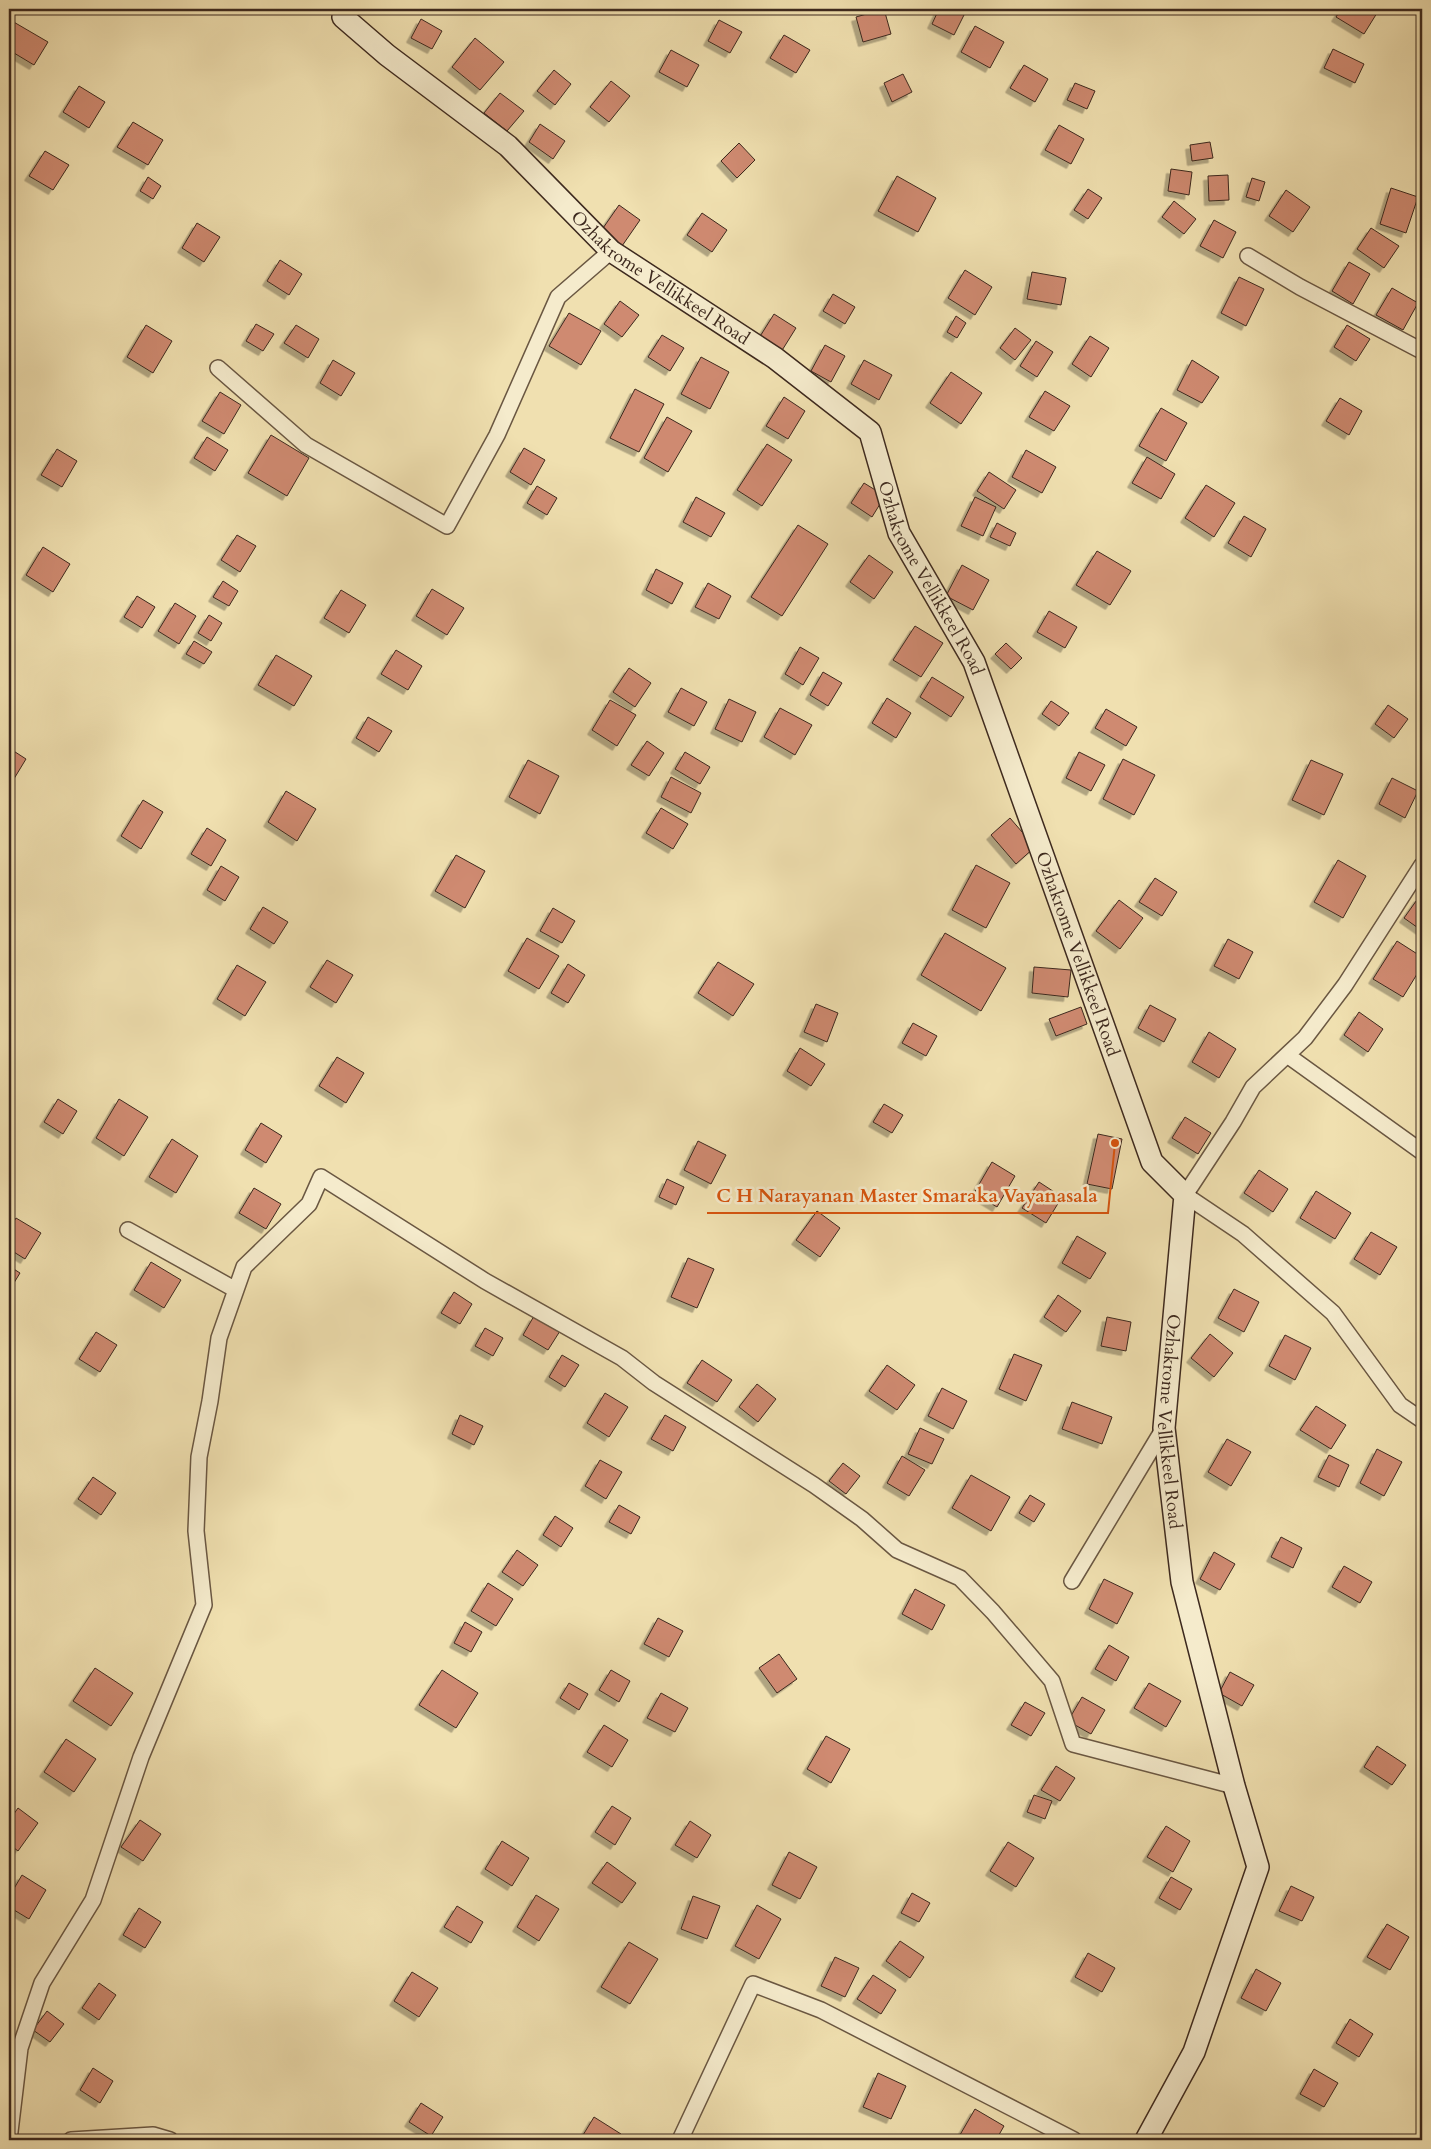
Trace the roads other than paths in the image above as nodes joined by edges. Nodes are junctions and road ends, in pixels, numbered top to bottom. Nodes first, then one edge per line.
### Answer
1 (348, 9) edge
2 (611, 251) junction
3 (1248, 256) dead end
4 (1422, 351) edge
5 (218, 368) dead end
6 (1422, 865) edge
7 (1287, 1055) junction
8 (1422, 1152) edge
9 (1185, 1195) junction
10 (128, 1230) dead end
11 (236, 1290) junction
12 (1422, 1420) edge
13 (1164, 1428) junction
14 (1072, 1581) dead end
15 (1234, 1786) junction
16 (9, 2140) edge
17 (70, 2140) edge
18 (170, 2140) edge
19 (680, 2140) edge
20 (1074, 2140) edge
21 (1146, 2140) edge

1 - 2 main road, Ozhakrome Vellikkeel Road
2 - 5 street
2 - 9 main road, Ozhakrome Vellikkeel Road
3 - 4 street
6 - 7 street
7 - 8 street
7 - 9 street
9 - 12 street
9 - 13 main road, Ozhakrome Vellikkeel Road
10 - 11 street
11 - 15 street
11 - 16 street
13 - 14 street
13 - 15 main road, Ozhakrome Vellikkeel Road
15 - 21 main road, Ozhakrome Vellikkeel Road
17 - 18 street
19 - 20 street

